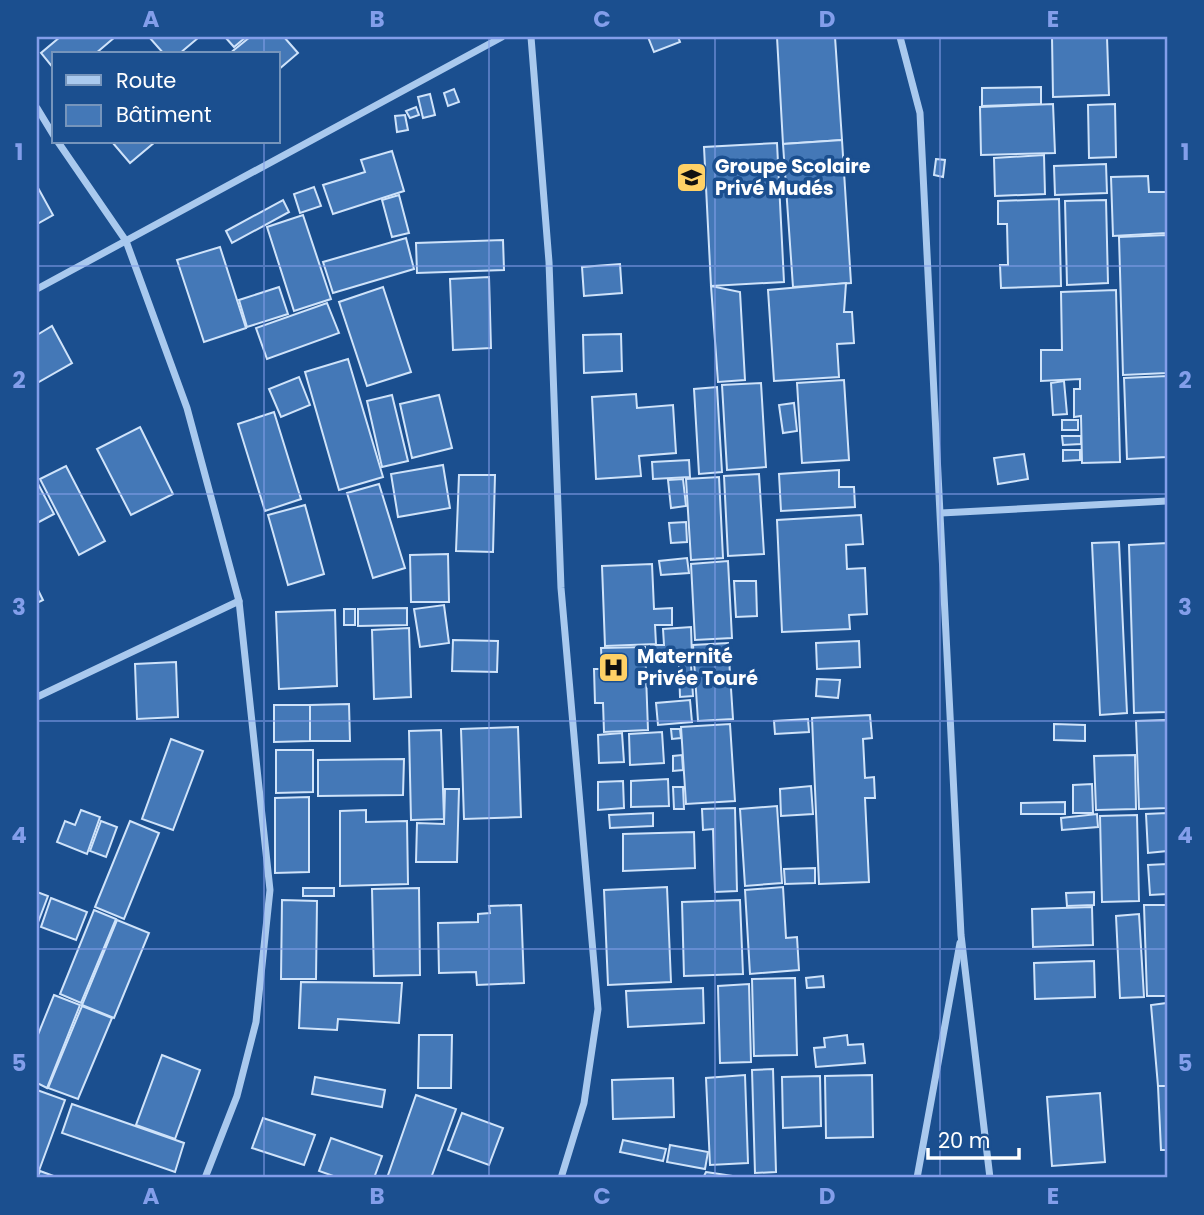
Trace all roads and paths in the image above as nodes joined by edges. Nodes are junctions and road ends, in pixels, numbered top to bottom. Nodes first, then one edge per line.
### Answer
1 (502, 37) edge
2 (531, 37) edge
3 (900, 37) edge
4 (37, 108) edge
5 (52, 133) edge
6 (59, 144) edge
7 (126, 242) junction
8 (37, 289) edge
9 (1167, 501) edge
10 (941, 513) junction
11 (239, 601) junction
12 (37, 697) edge
13 (961, 935) junction
14 (205, 1178) edge
15 (561, 1178) edge
16 (917, 1178) edge
17 (990, 1178) edge

1 - 7 street
2 - 15 street
3 - 10 street
4 - 5 street
6 - 7 street
7 - 8 street
7 - 11 street
9 - 10 street
10 - 13 street
11 - 12 street
11 - 14 street
13 - 16 street
13 - 17 street

